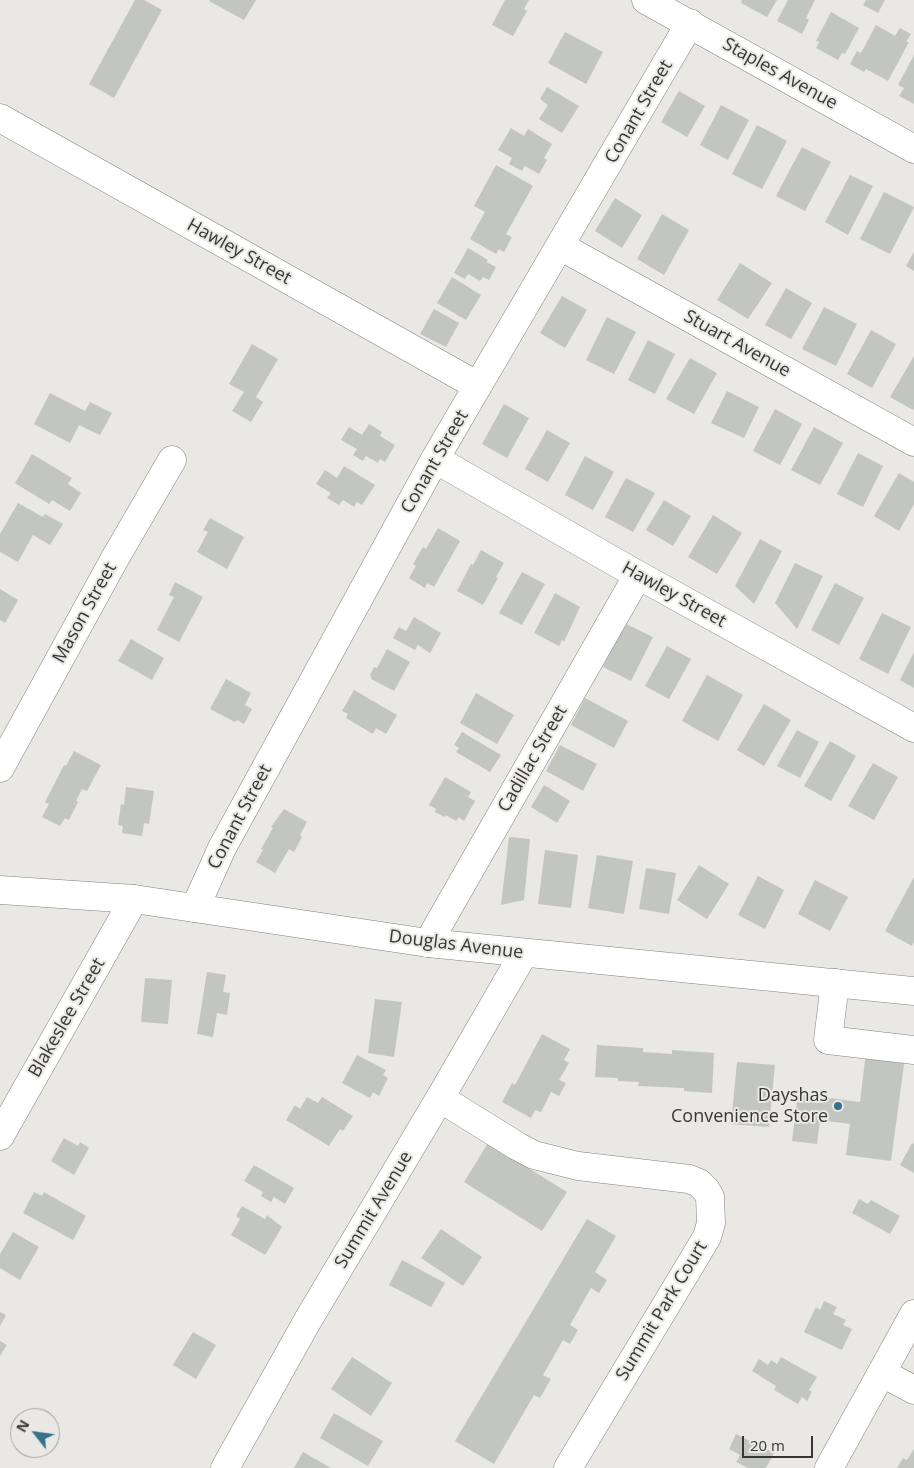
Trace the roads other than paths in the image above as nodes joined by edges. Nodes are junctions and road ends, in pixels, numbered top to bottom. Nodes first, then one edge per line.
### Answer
1 (646, 0) edge
2 (690, 23) junction
3 (0, 118) edge
4 (914, 149) edge
5 (560, 246) junction
6 (478, 386) junction
7 (914, 442) edge
8 (435, 459) junction
9 (172, 460) dead end
10 (638, 575) junction
11 (914, 728) edge
12 (0, 768) edge
13 (0, 890) edge
14 (134, 899) junction
15 (195, 908) junction
16 (428, 943) junction
17 (524, 953) junction
18 (834, 983) junction
19 (914, 990) edge
20 (914, 1050) edge
21 (440, 1098) junction
22 (0, 1136) edge
23 (914, 1314) edge
24 (882, 1373) junction
25 (914, 1390) edge
26 (225, 1468) edge
27 (568, 1468) edge
28 (829, 1468) edge

1 - 2 street, Staples Avenue
2 - 4 street, Staples Avenue
2 - 5 street, Conant Street
3 - 6 street, Hawley Street
5 - 6 street, Conant Street
5 - 7 street, Stuart Avenue
6 - 8 street, Conant Street
8 - 10 street, Hawley Street
8 - 15 street, Conant Street
9 - 12 street, Mason Street
10 - 11 street, Hawley Street
10 - 16 street, Cadillac Street
13 - 14 street, Douglas Avenue
14 - 15 street, Douglas Avenue
14 - 22 street, Blakeslee Street
15 - 16 street, Douglas Avenue
16 - 17 street, Douglas Avenue
17 - 18 street, Douglas Avenue
17 - 21 street, Summit Avenue
18 - 19 street, Douglas Avenue
18 - 20 street
21 - 26 street, Summit Avenue
21 - 27 street, Summit Park Court
23 - 24 street
24 - 25 street
24 - 28 street

